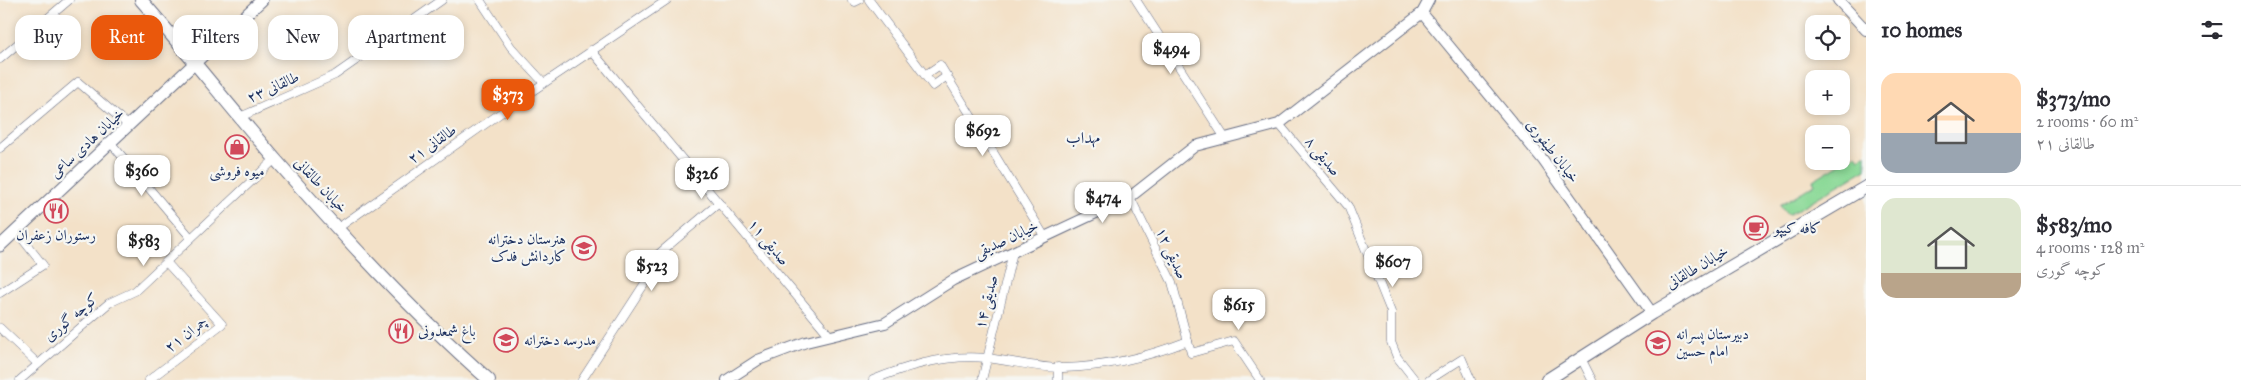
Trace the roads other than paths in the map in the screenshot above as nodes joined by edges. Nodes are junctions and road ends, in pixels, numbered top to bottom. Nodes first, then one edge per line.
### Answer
1 (69, 0) edge
2 (141, 0) edge
3 (262, 0) edge
4 (442, 0) edge
5 (480, 0) edge
6 (667, 0) edge
7 (852, 0) edge
8 (859, 0) edge
9 (869, 0) edge
10 (1136, 0) edge
11 (1429, 0) edge
12 (1838, 0) edge
13 (1422, 13) junction
14 (246, 15) edge
15 (1866, 30) edge
16 (173, 37) edge
17 (591, 50) junction
18 (0, 59) edge
19 (195, 62) joint
20 (925, 75) junction
21 (947, 76) junction
22 (544, 83) junction
23 (240, 117) junction
24 (1278, 124) junction
25 (128, 125) junction
26 (1225, 138) junction
27 (110, 142) junction
28 (0, 148) edge
29 (275, 159) junction
30 (1866, 186) edge
31 (1130, 197) junction
32 (719, 203) junction
33 (338, 228) junction
34 (16, 231) junction
35 (1045, 237) junction
36 (191, 238) junction
37 (1, 241) edge
38 (1013, 252) junction
39 (166, 262) junction
40 (0, 293) edge
41 (1652, 313) junction
42 (0, 328) edge
43 (830, 336) junction
44 (1188, 341) junction
45 (987, 358) junction
46 (1581, 358) junction
47 (38, 364) junction
48 (1058, 368) junction
49 (20, 380) edge
50 (149, 380) edge
51 (488, 380) edge
52 (582, 380) edge
53 (726, 380) edge
54 (873, 380) edge
55 (982, 380) edge
56 (1058, 380) edge
57 (1260, 380) edge
58 (1415, 380) edge
59 (1429, 380) edge
60 (1471, 380) edge
61 (1547, 380) edge
62 (1592, 380) edge

1 - 18 street
2 - 16 main road, خیابان طالقانی
3 - 14 main road, خیابان هادی ساعی
4 - 23 street, طالقانی ۲۳
5 - 22 street
6 - 17 street, طالقانی ۲۱
7 - 8 street
9 - 20 street
10 - 26 street
11 - 13 street, خیابان صدیقی
12 - 15 street
13 - 24 street, خیابان صدیقی
13 - 41 street, خیابان طیفوری
17 - 22 street, طالقانی ۲۱
17 - 32 street, صدیقی ۱۱
19 - 23 main road, خیابان طالقانی
19 - 25 main road, خیابان هادی ساعی
20 - 21 street
20 - 21 street
21 - 35 street
22 - 33 street, طالقانی ۲۱
23 - 29 main road, خیابان طالقانی
24 - 26 street, خیابان صدیقی
24 - 58 street, صدیقی ۸
25 - 27 main road, خیابان هادی ساعی
25 - 28 street
26 - 31 street, خیابان صدیقی
27 - 34 main road, خیابان هادی ساعی
27 - 36 street
29 - 33 main road, خیابان طالقانی
29 - 36 street, کوچه گوری
30 - 41 main road, خیابان طالقانی
31 - 35 street, خیابان صدیقی
31 - 44 street, صدیقی ۱۲
32 - 43 street, صدیقی ۱۱
32 - 52 street
33 - 51 main road, خیابان طالقانی
34 - 37 main road, خیابان هادی ساعی
34 - 40 street
35 - 38 street, خیابان صدیقی
36 - 39 street, کوچه گوری
38 - 43 street, خیابان صدیقی
38 - 45 street, صدیقی ۱۴
39 - 47 street, کوچه گوری
39 - 50 street, چمران ۲۱
41 - 46 main road, خیابان طالقانی
42 - 47 street
43 - 53 street, خیابان صدیقی
44 - 48 street
44 - 57 street, صدیقی ۱۲
45 - 48 street
45 - 54 street
45 - 55 street, صدیقی ۱۴
46 - 61 main road, خیابان طالقانی
46 - 62 street
47 - 49 street, کوچه گوری
48 - 56 street
59 - 60 street

